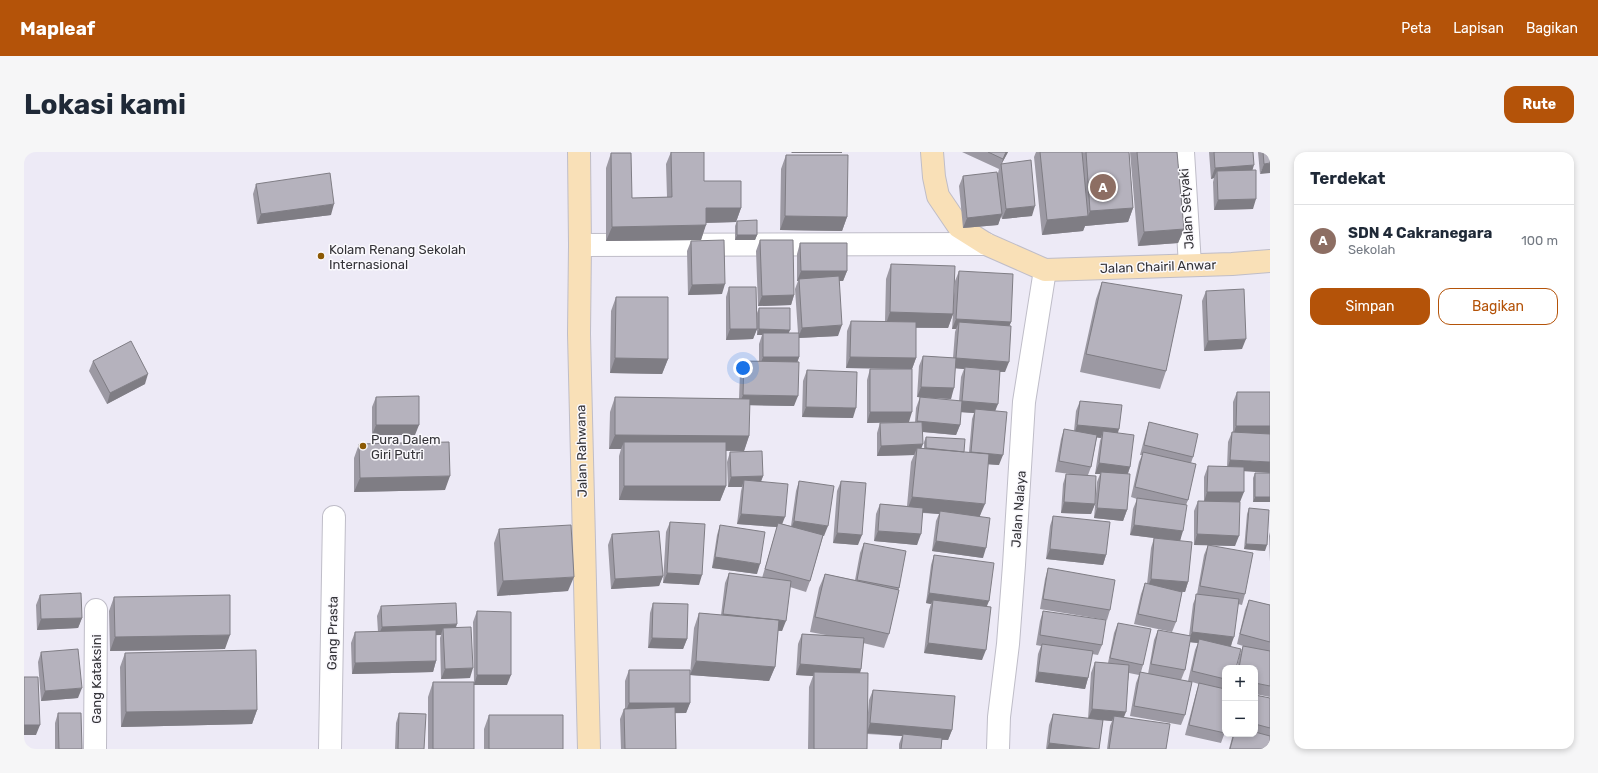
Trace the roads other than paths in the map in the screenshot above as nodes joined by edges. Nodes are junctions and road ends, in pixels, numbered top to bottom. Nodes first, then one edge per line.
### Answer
1 (579, 152) edge
2 (932, 152) edge
3 (1182, 152) edge
4 (986, 244) junction
5 (580, 245) junction
6 (1270, 261) edge
7 (1190, 265) junction
8 (1045, 270) junction
9 (334, 517) dead end
10 (96, 610) dead end
11 (95, 749) edge
12 (330, 749) edge
13 (589, 749) edge
14 (998, 749) edge

1 - 5 street, Jalan Rahwana
2 - 4 street
3 - 7 street, Jalan Setyaki
4 - 5 street
4 - 8 street
5 - 13 street, Jalan Rahwana
6 - 7 street, Jalan Chairil Anwar
7 - 8 street, Jalan Chairil Anwar
8 - 14 street, Jalan Nalaya
9 - 12 street, Gang Prasta
10 - 11 street, Gang Kataksini

